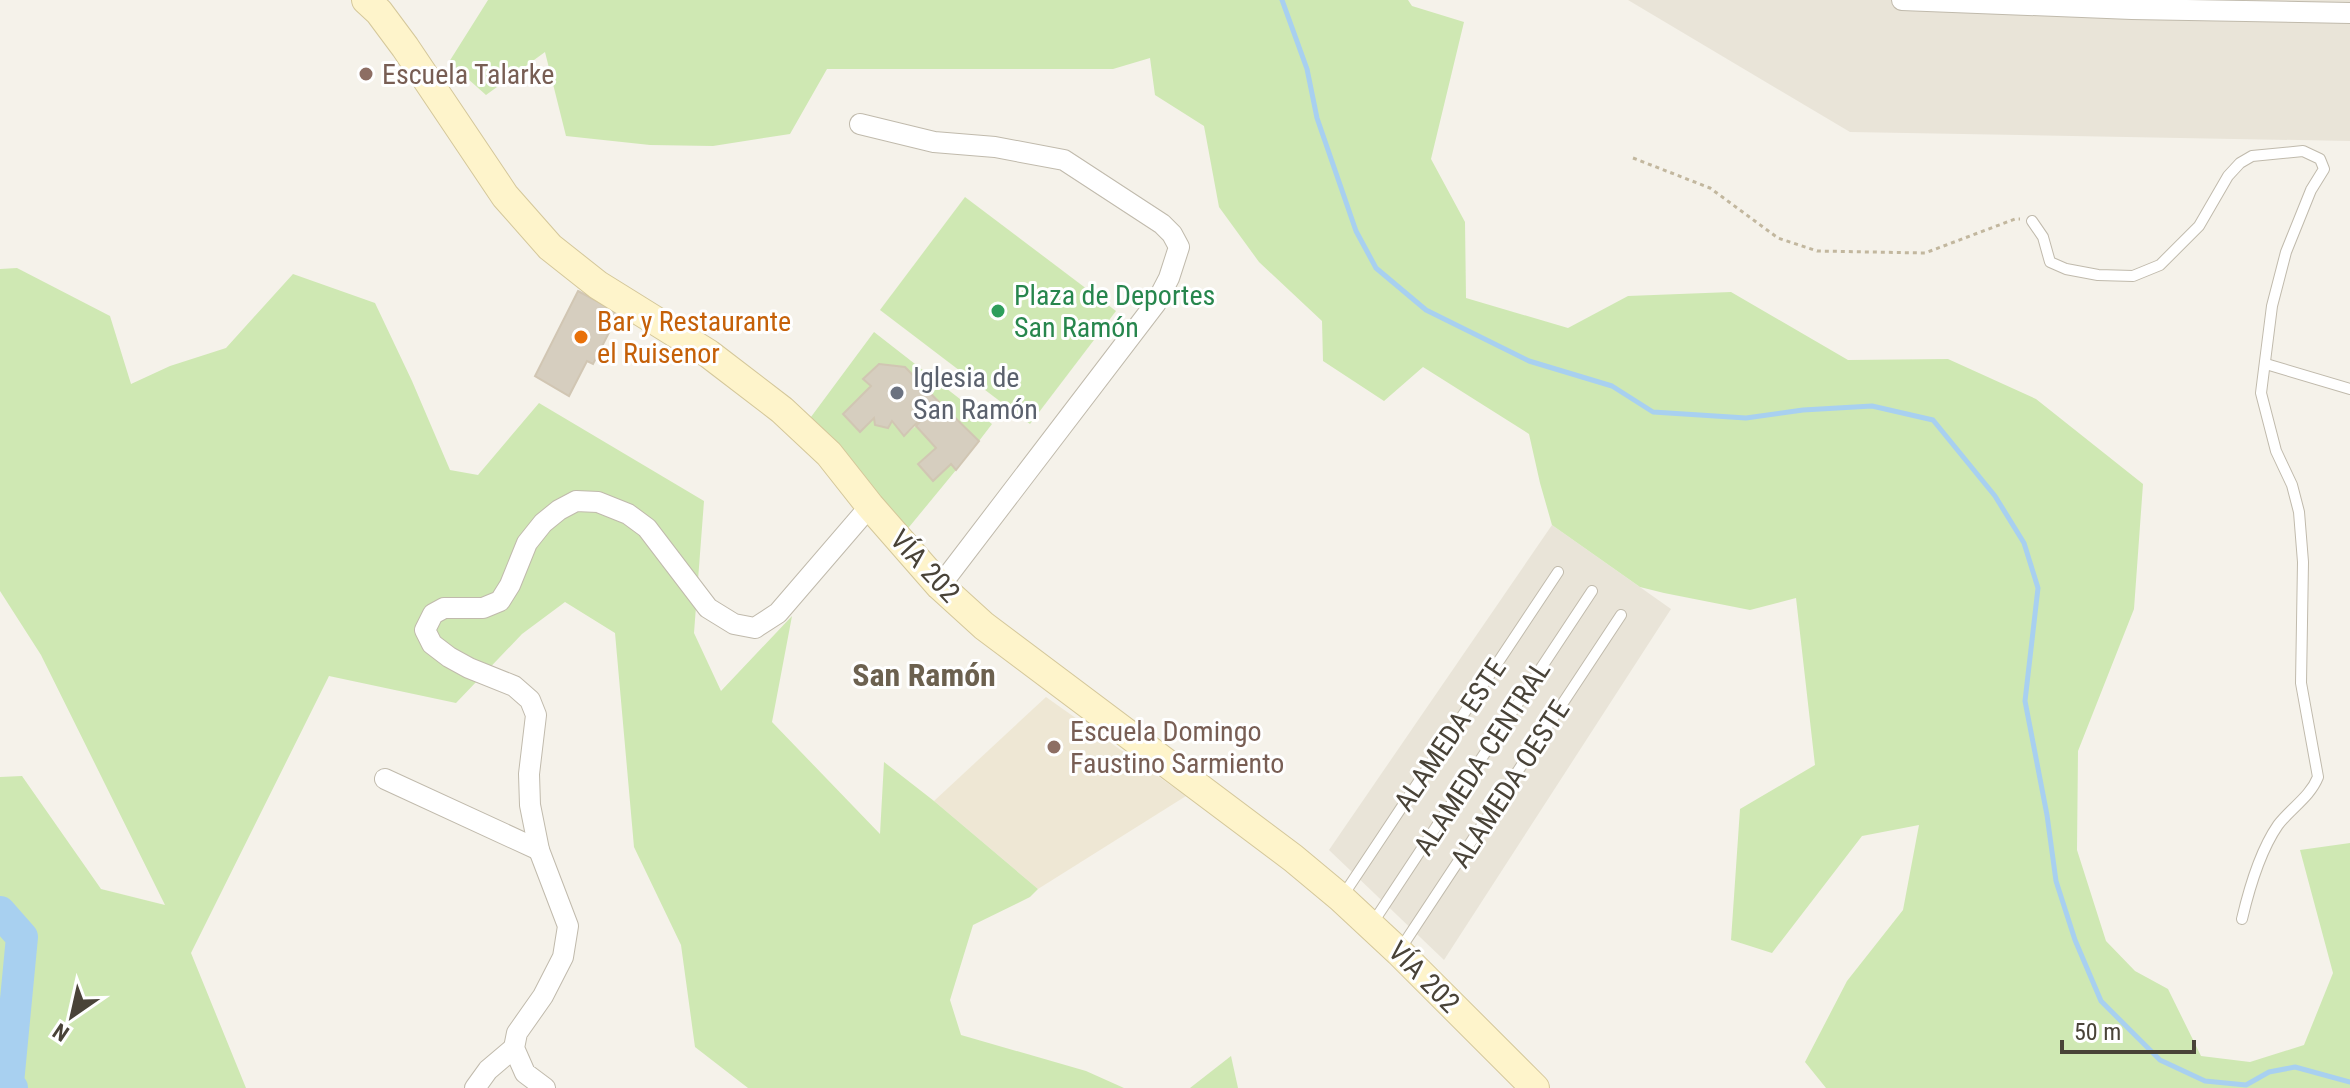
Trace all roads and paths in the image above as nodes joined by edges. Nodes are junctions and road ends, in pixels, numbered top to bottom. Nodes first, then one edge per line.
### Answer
1 (366, 0) edge
2 (1902, 0) edge
3 (2133, 4) edge
4 (2350, 13) edge
5 (860, 124) dead end
6 (1633, 158) dead end
7 (2032, 221) joint
8 (2266, 364) junction
9 (2350, 389) edge
10 (870, 506) junction
11 (1558, 572) dead end
12 (940, 586) junction
13 (1592, 591) dead end
14 (1621, 615) dead end
15 (385, 779) dead end
16 (539, 850) junction
17 (1341, 898) junction
18 (2242, 919) dead end
19 (1371, 926) junction
20 (1399, 952) junction
21 (514, 1048) junction
22 (475, 1088) edge
23 (545, 1088) edge
24 (1535, 1088) edge

1 - 10 main road, VÍA 202
2 - 3 street
3 - 4 street
5 - 12 street
6 - 7 path
7 - 8 lane
8 - 9 lane
8 - 18 lane
10 - 12 main road, VÍA 202
10 - 16 street
11 - 17 lane, ALAMEDA ESTE
12 - 17 main road, VÍA 202
13 - 19 lane, ALAMEDA CENTRAL
14 - 20 lane, ALAMEDA OESTE
15 - 16 street
16 - 21 street
17 - 19 main road, VÍA 202
19 - 20 main road, VÍA 202
20 - 24 main road, VÍA 202
21 - 22 street
21 - 23 street

